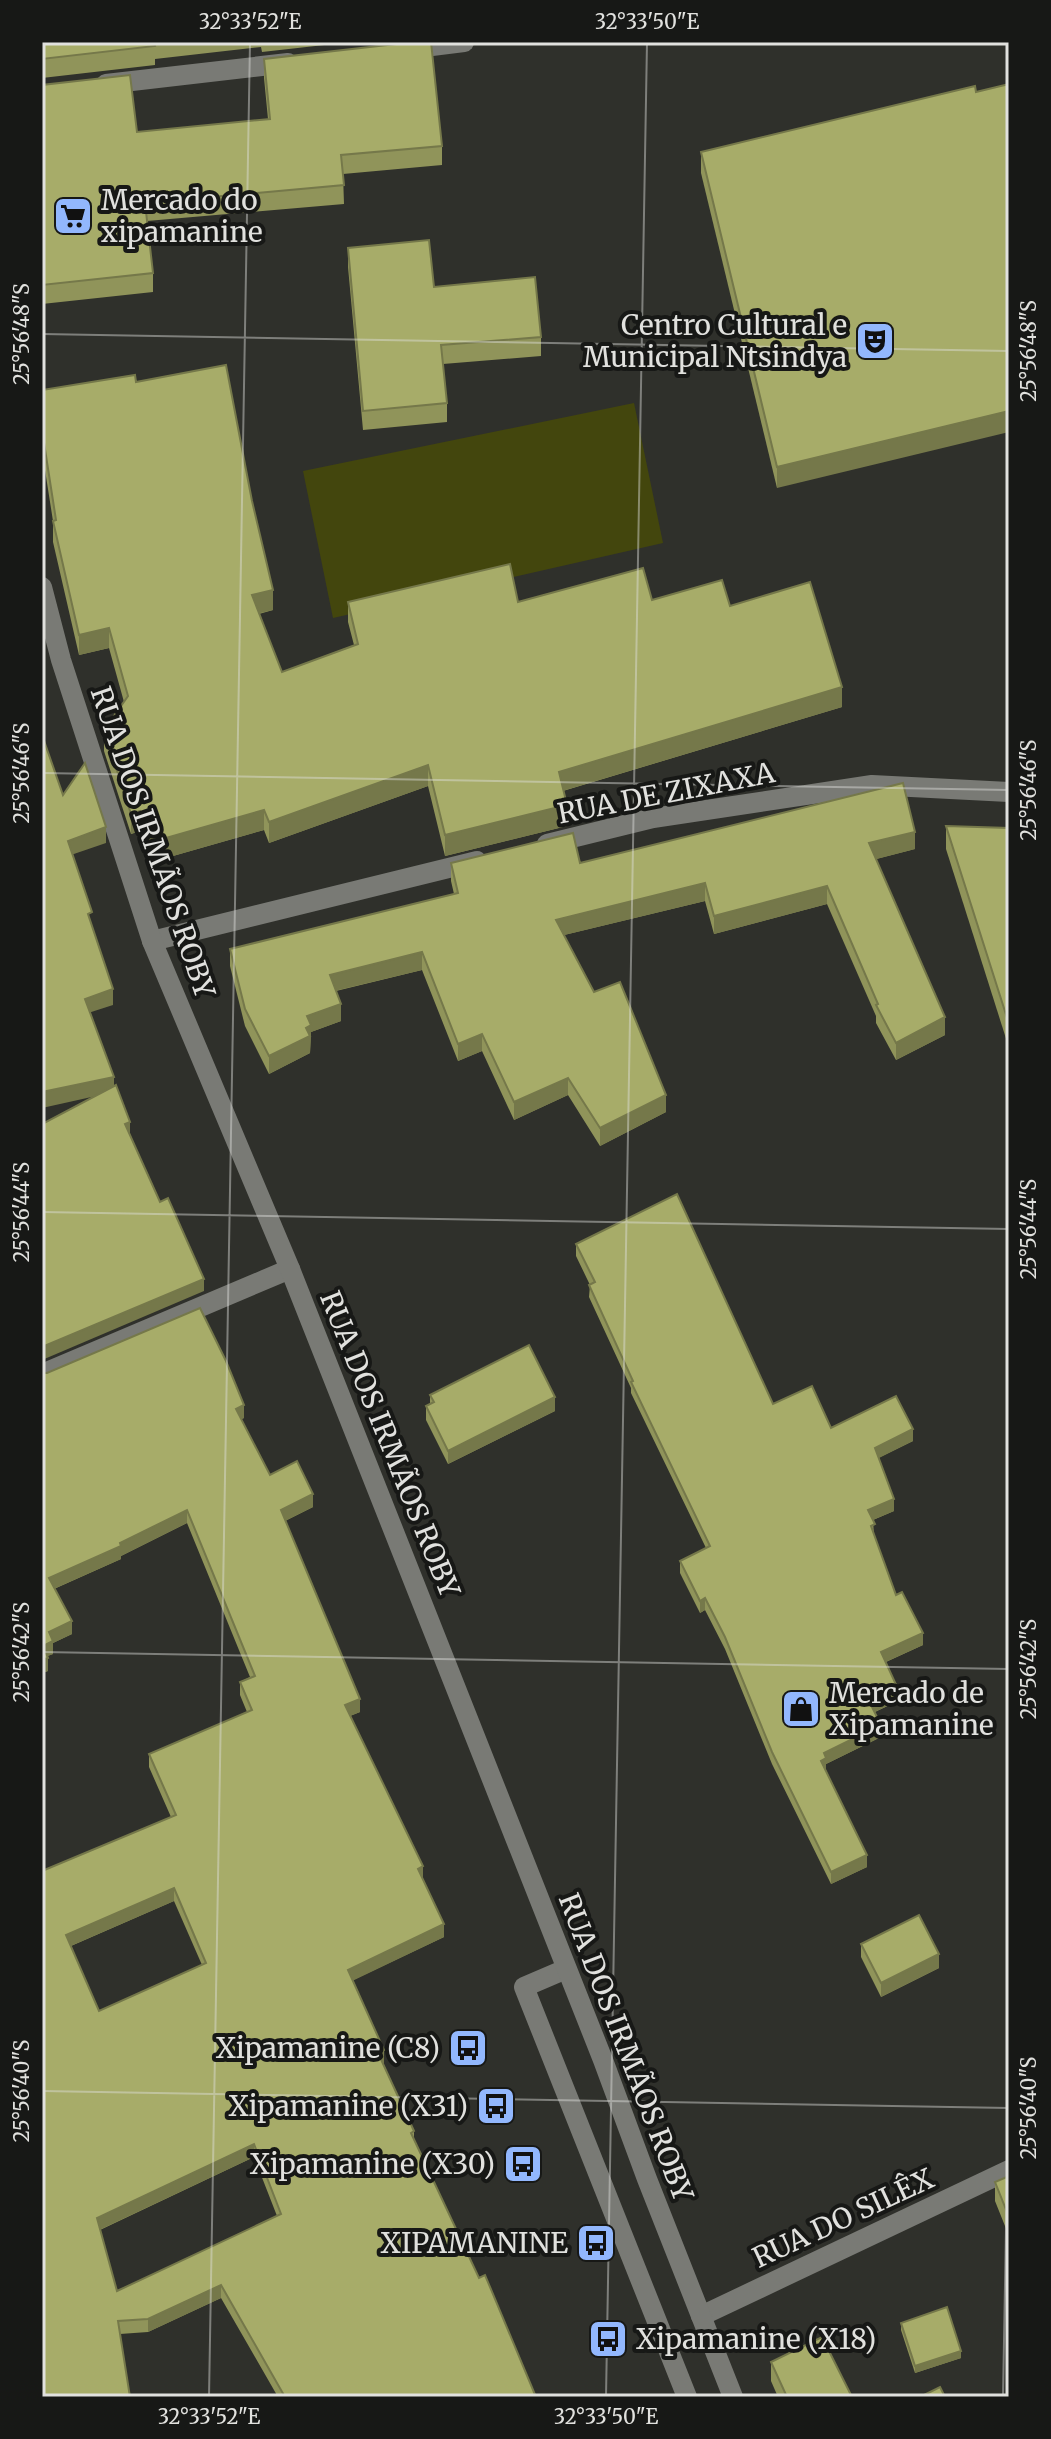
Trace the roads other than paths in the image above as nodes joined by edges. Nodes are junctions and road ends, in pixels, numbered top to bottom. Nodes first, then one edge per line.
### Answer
1 (464, 42) edge
2 (386, 51) edge
3 (309, 61) edge
4 (89, 86) edge
5 (42, 587) edge
6 (1009, 792) edge
7 (534, 847) edge
8 (490, 858) edge
9 (152, 941) junction
10 (290, 1269) junction
11 (42, 1374) edge
12 (566, 1969) junction
13 (1009, 2170) edge
14 (701, 2316) junction
15 (731, 2392) edge
16 (687, 2397) edge

1 - 2 street
3 - 4 street
5 - 9 street, RUA DOS IRMÃOS ROBY
6 - 7 street, RUA DE ZIXAXA
8 - 9 street
9 - 10 street, RUA DOS IRMÃOS ROBY
10 - 11 street
10 - 12 street, RUA DOS IRMÃOS ROBY
12 - 14 street, RUA DOS IRMÃOS ROBY
12 - 16 street
13 - 14 street, RUA DO SILÊX
14 - 15 street, RUA DOS IRMÃOS ROBY

